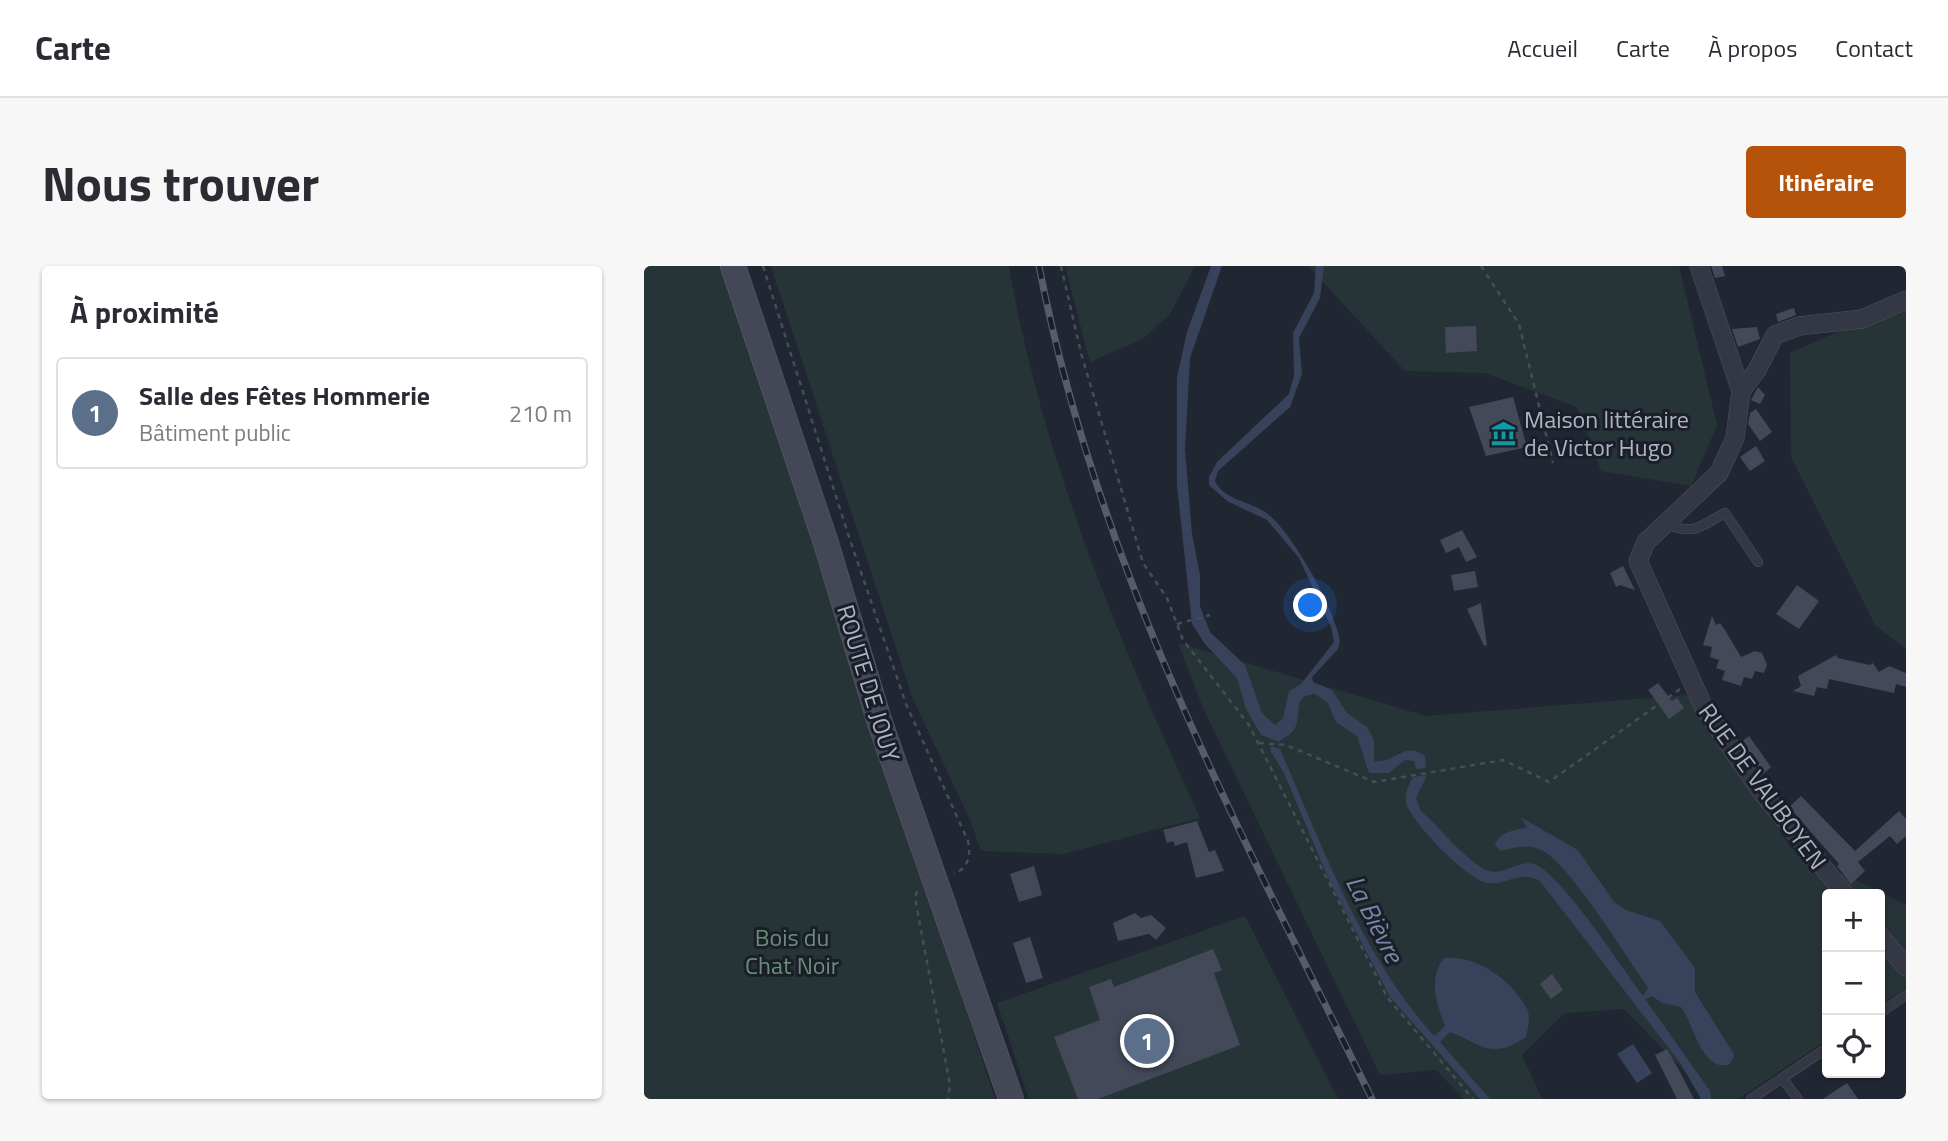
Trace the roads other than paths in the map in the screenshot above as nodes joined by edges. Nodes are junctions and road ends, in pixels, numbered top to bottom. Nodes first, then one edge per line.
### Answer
1 (733, 266) edge
2 (1699, 266) edge
3 (1906, 300) edge
4 (1741, 391) junction
5 (1667, 525) junction
6 (1758, 562) dead end
7 (1841, 889) edge
8 (1885, 942) edge
9 (1906, 967) edge
10 (1906, 995) edge
11 (1885, 1010) edge
12 (1822, 1051) edge
13 (1782, 1078) junction
14 (1011, 1099) edge
15 (1751, 1099) edge
16 (1798, 1099) edge

1 - 14 main road, ROUTE DE JOUY
2 - 4 street, RUE DE VAUBOYEN
3 - 4 street
4 - 5 street, RUE DE VAUBOYEN
5 - 6 lane
5 - 7 street, RUE DE VAUBOYEN
8 - 9 street
10 - 11 lane
12 - 13 lane
13 - 15 lane
13 - 16 lane

